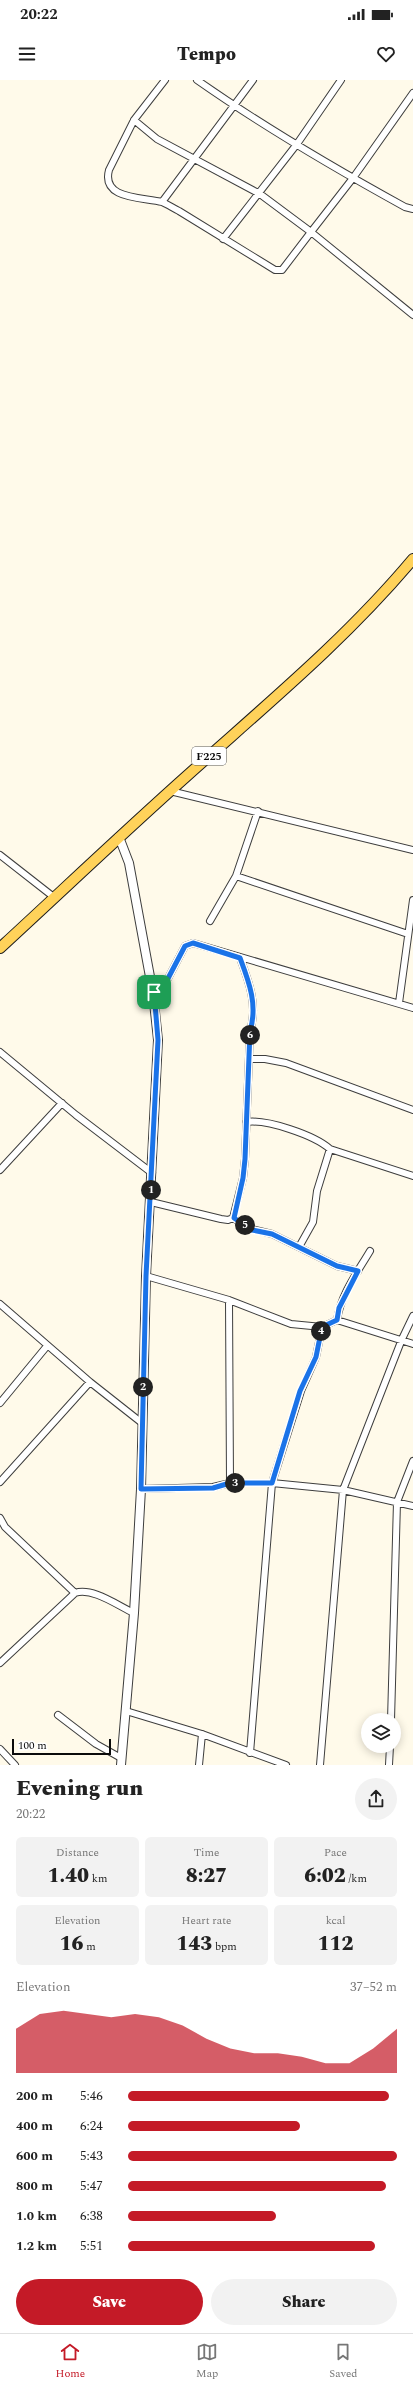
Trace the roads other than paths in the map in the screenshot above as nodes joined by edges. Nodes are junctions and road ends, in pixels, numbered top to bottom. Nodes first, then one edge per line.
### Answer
1 (165, 80) edge
2 (197, 80) edge
3 (253, 80) edge
4 (341, 80) edge
5 (413, 93) edge
6 (235, 106) junction
7 (134, 120) junction
8 (298, 144) junction
9 (194, 157) junction
10 (353, 178) junction
11 (260, 194) junction
12 (162, 202) junction
13 (413, 209) edge
14 (311, 232) junction
15 (223, 239) junction
16 (413, 315) edge
17 (413, 559) edge
18 (170, 791) junction
19 (258, 811) junction
20 (119, 837) junction
21 (413, 850) edge
22 (0, 855) edge
23 (236, 876) junction
24 (55, 898) junction
25 (413, 900) edge
26 (210, 921) dead end
27 (408, 934) junction
28 (0, 948) edge
29 (240, 958) junction
30 (154, 992) junction
31 (399, 1004) junction
32 (413, 1008) edge
33 (1, 1056) edge
34 (250, 1059) junction
35 (62, 1103) junction
36 (413, 1110) edge
37 (246, 1122) junction
38 (330, 1149) junction
39 (0, 1170) edge
40 (152, 1173) junction
41 (413, 1176) edge
42 (151, 1202) junction
43 (234, 1218) junction
44 (299, 1247) junction
45 (370, 1251) dead end
46 (358, 1271) junction
47 (146, 1276) junction
48 (229, 1300) junction
49 (0, 1304) edge
50 (413, 1316) edge
51 (337, 1320) junction
52 (322, 1327) junction
53 (402, 1339) junction
54 (413, 1344) edge
55 (47, 1346) junction
56 (90, 1382) junction
57 (0, 1403) edge
58 (142, 1423) junction
59 (413, 1461) edge
60 (0, 1482) edge
61 (230, 1483) junction
62 (272, 1483) junction
63 (141, 1489) junction
64 (343, 1490) junction
65 (397, 1502) junction
66 (413, 1506) edge
67 (0, 1518) edge
68 (2, 1529) edge
69 (75, 1593) junction
70 (134, 1613) junction
71 (0, 1663) edge
72 (126, 1711) junction
73 (391, 1713) edge
74 (58, 1715) dead end
75 (202, 1734) junction
76 (1, 1752) edge
77 (250, 1753) junction
78 (390, 1753) edge
79 (121, 1761) edge
80 (15, 1765) edge
81 (199, 1765) edge
82 (286, 1765) edge
83 (320, 1765) edge
84 (390, 1765) edge

1 - 7 street
2 - 6 street
3 - 6 street
4 - 8 street
5 - 10 street
6 - 8 street
6 - 9 street
7 - 9 street
7 - 12 street
8 - 10 street
8 - 11 street
9 - 11 street
9 - 12 street
10 - 13 street
10 - 14 street
11 - 14 street
11 - 15 street
12 - 15 street
14 - 15 street
14 - 16 street
17 - 18 main road, F225
18 - 19 street
18 - 20 main road, F225
19 - 21 street
19 - 23 street
20 - 24 main road, F225
20 - 30 street
22 - 24 street
23 - 26 street
23 - 27 street
24 - 28 main road, F225
25 - 27 street
27 - 31 street
29 - 30 street
29 - 31 street
29 - 34 street
30 - 40 street
31 - 32 street
33 - 35 street
34 - 36 street
34 - 37 street
35 - 39 street
35 - 40 street
37 - 38 street
37 - 43 street
38 - 41 street
38 - 44 street
40 - 42 street
42 - 43 street
42 - 47 street
43 - 44 street
44 - 46 street
45 - 46 street
46 - 51 street
47 - 48 street
47 - 58 street
48 - 52 street
48 - 61 street
49 - 55 street
50 - 53 street
51 - 52 street
51 - 53 street
52 - 62 street
53 - 54 street
53 - 64 street
55 - 56 street
55 - 57 street
56 - 58 street
56 - 60 street
58 - 63 street
59 - 65 street
61 - 62 street
61 - 63 street
62 - 64 street
62 - 77 street
63 - 70 street
64 - 65 street
64 - 83 street
65 - 66 street
65 - 73 street
67 - 68 street
68 - 69 street
69 - 70 street
69 - 71 street
70 - 72 street
72 - 75 street
72 - 79 street
74 - 79 street
75 - 77 street
75 - 81 street
76 - 80 street
77 - 82 street
78 - 84 street

